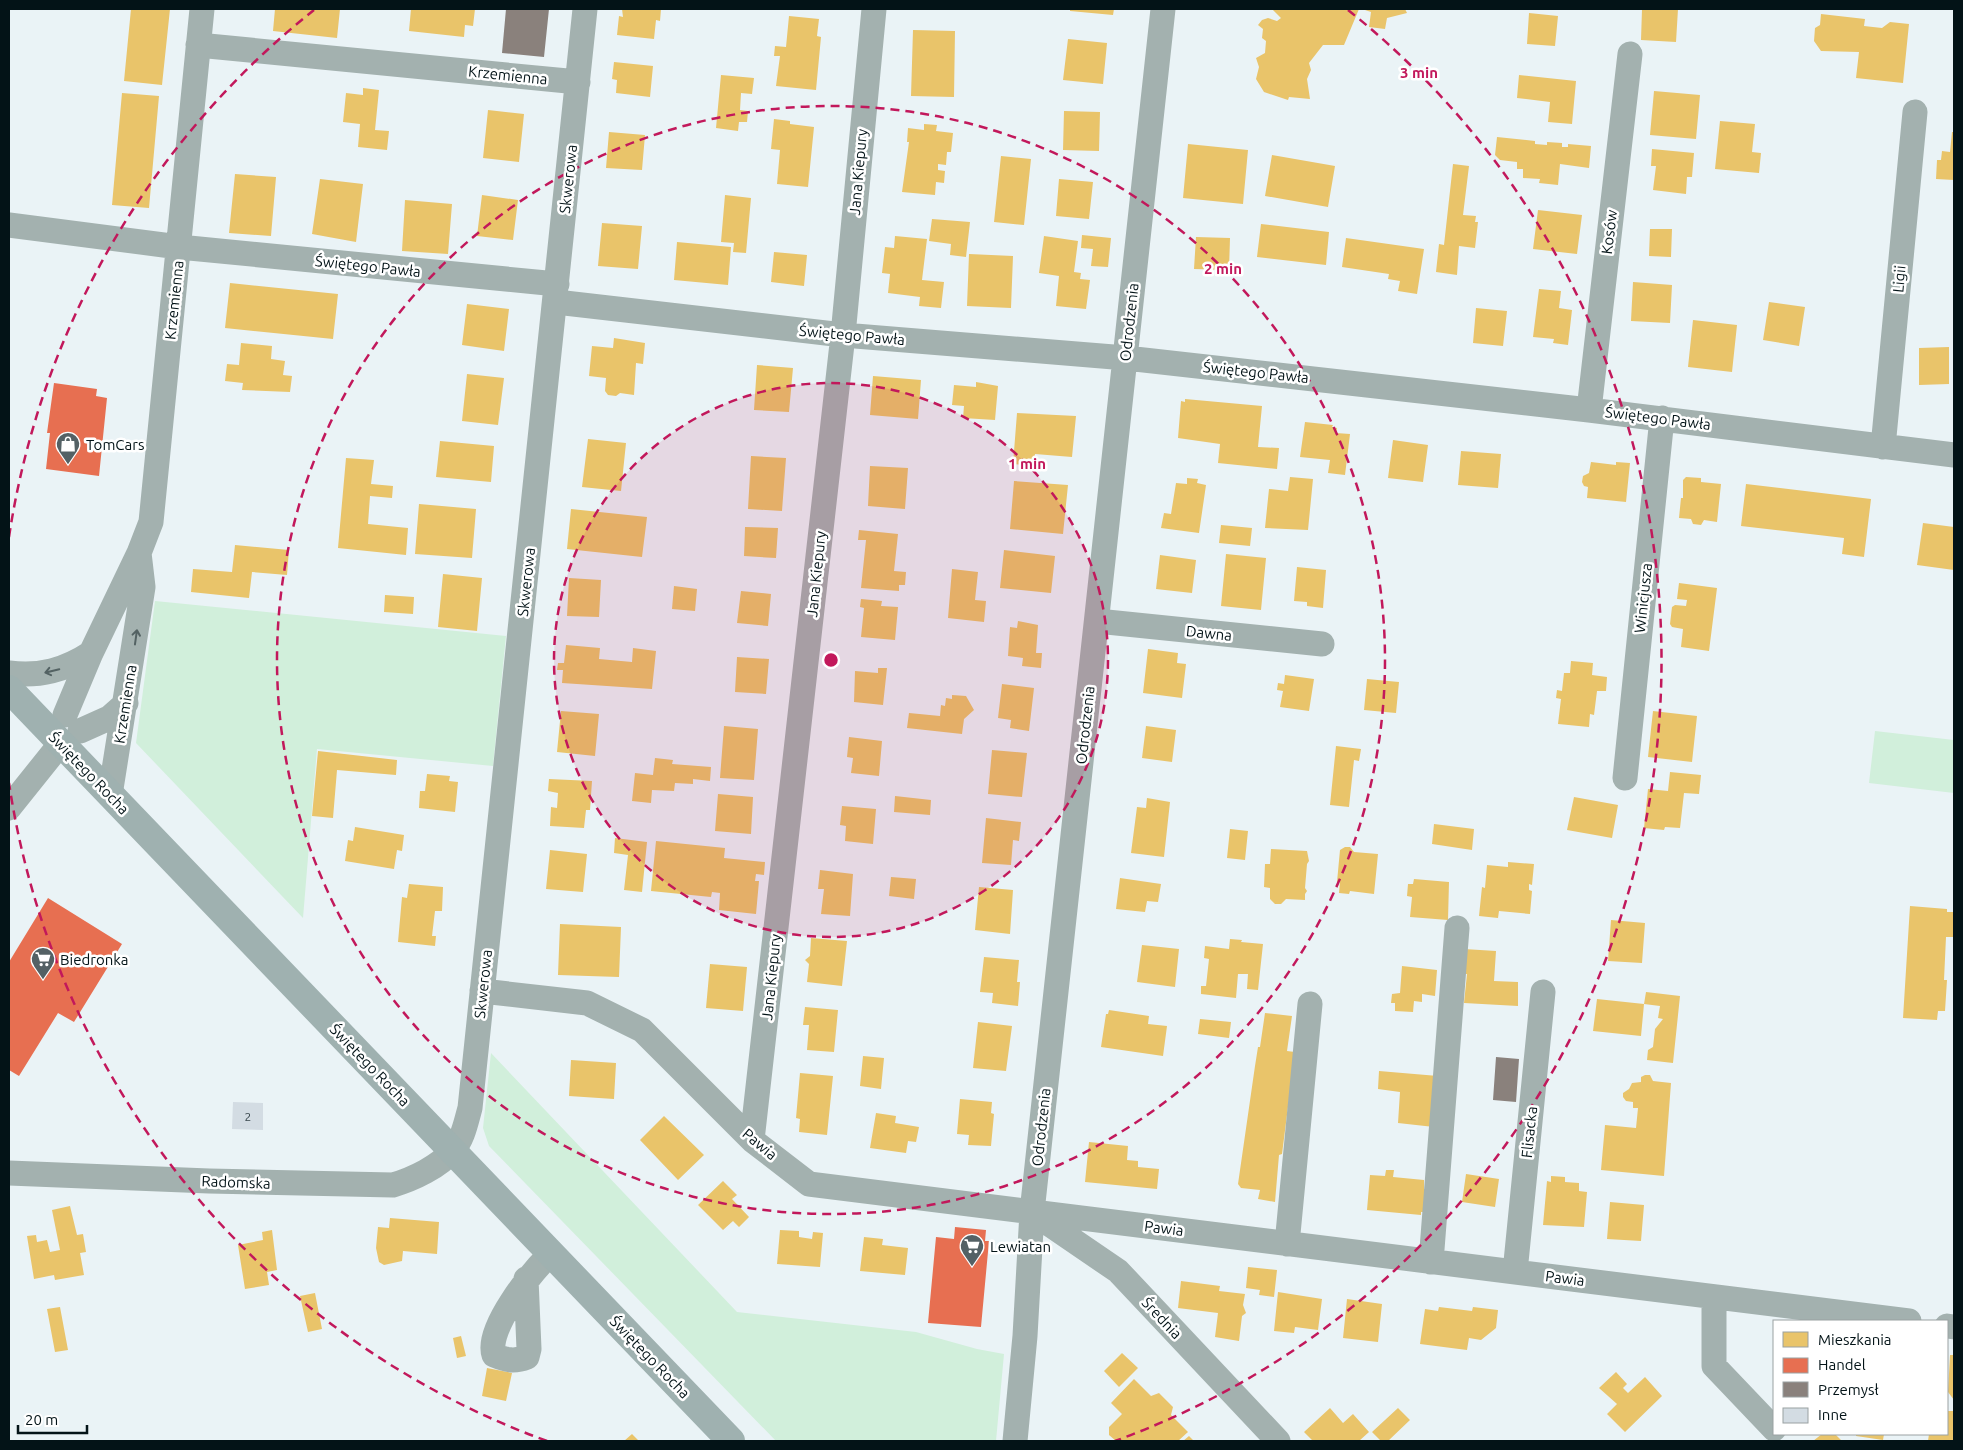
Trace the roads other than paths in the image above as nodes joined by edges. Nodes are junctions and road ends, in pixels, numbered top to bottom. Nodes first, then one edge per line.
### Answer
1 (202, 9) edge
2 (584, 9) edge
3 (874, 9) edge
4 (1163, 9) edge
5 (198, 45) junction
6 (1630, 54) dead end
7 (578, 82) junction
8 (1915, 112) dead end
9 (9, 225) edge
10 (179, 247) junction
11 (556, 293) junction
12 (843, 335) junction
13 (1126, 358) junction
14 (1589, 410) junction
15 (1662, 418) junction
16 (1883, 446) junction
17 (1954, 455) edge
18 (139, 553) junction
19 (1097, 621) junction
20 (1322, 644) dead end
21 (91, 652) junction
22 (9, 673) edge
23 (9, 689) edge
24 (126, 702) junction
25 (69, 730) junction
26 (1625, 778) dead end
27 (110, 795) junction
28 (9, 808) edge
29 (1457, 928) dead end
30 (482, 991) junction
31 (1543, 992) dead end
32 (1310, 1004) dead end
33 (752, 1140) junction
34 (452, 1151) junction
35 (9, 1173) edge
36 (1032, 1212) junction
37 (1287, 1244) junction
38 (550, 1254) junction
39 (1431, 1262) junction
40 (1515, 1272) junction
41 (526, 1279) dead end
42 (1714, 1297) junction
43 (1902, 1320) edge
44 (1773, 1428) edge
45 (731, 1441) edge
46 (1014, 1441) edge
47 (1278, 1441) edge

1 - 5 street, Krzemienna
2 - 7 street, Skwerowa
3 - 12 street, Jana Kiepury
4 - 13 street, Odrodzenia
5 - 7 street, Krzemienna
5 - 10 street, Krzemienna
6 - 14 street, Kosów
7 - 11 street, Skwerowa
8 - 16 street, Ligii
9 - 10 street, Świętego Pawła
10 - 11 street, Świętego Pawła
10 - 18 street, Krzemienna
11 - 12 street, Świętego Pawła
11 - 30 street, Skwerowa
12 - 13 street, Świętego Pawła
12 - 33 street, Jana Kiepury
13 - 14 street, Świętego Pawła
13 - 19 street, Odrodzenia
14 - 15 street, Świętego Pawła
15 - 16 street, Świętego Pawła
15 - 26 street, Winicjusza
16 - 17 street, Świętego Pawła
18 - 21 street, Krzemienna
24 -> 18 street, Krzemienna
19 - 20 street, Dawna
19 - 36 street, Odrodzenia
21 -> 22 street
21 - 25 street, Krzemienna
23 - 25 main road, Świętego Rocha
24 - 25 street
24 - 27 street, Krzemienna
25 - 27 main road, Świętego Rocha
25 - 28 street
27 - 34 main road, Świętego Rocha
29 - 39 street
30 - 33 street, Pawia
30 - 34 street, Skwerowa
31 - 40 street, Flisacka
32 - 37 street
33 - 36 street, Pawia
34 - 35 street, Radomska
34 - 38 main road, Świętego Rocha
36 - 37 street, Pawia
36 - 46 street, Odrodzenia
36 - 47 street, Średnia
37 - 39 street, Pawia
38 - 41 street
38 - 45 main road, Świętego Rocha
39 - 40 street, Pawia
40 - 42 street, Pawia
42 - 43 street, Pawia
42 - 44 street

